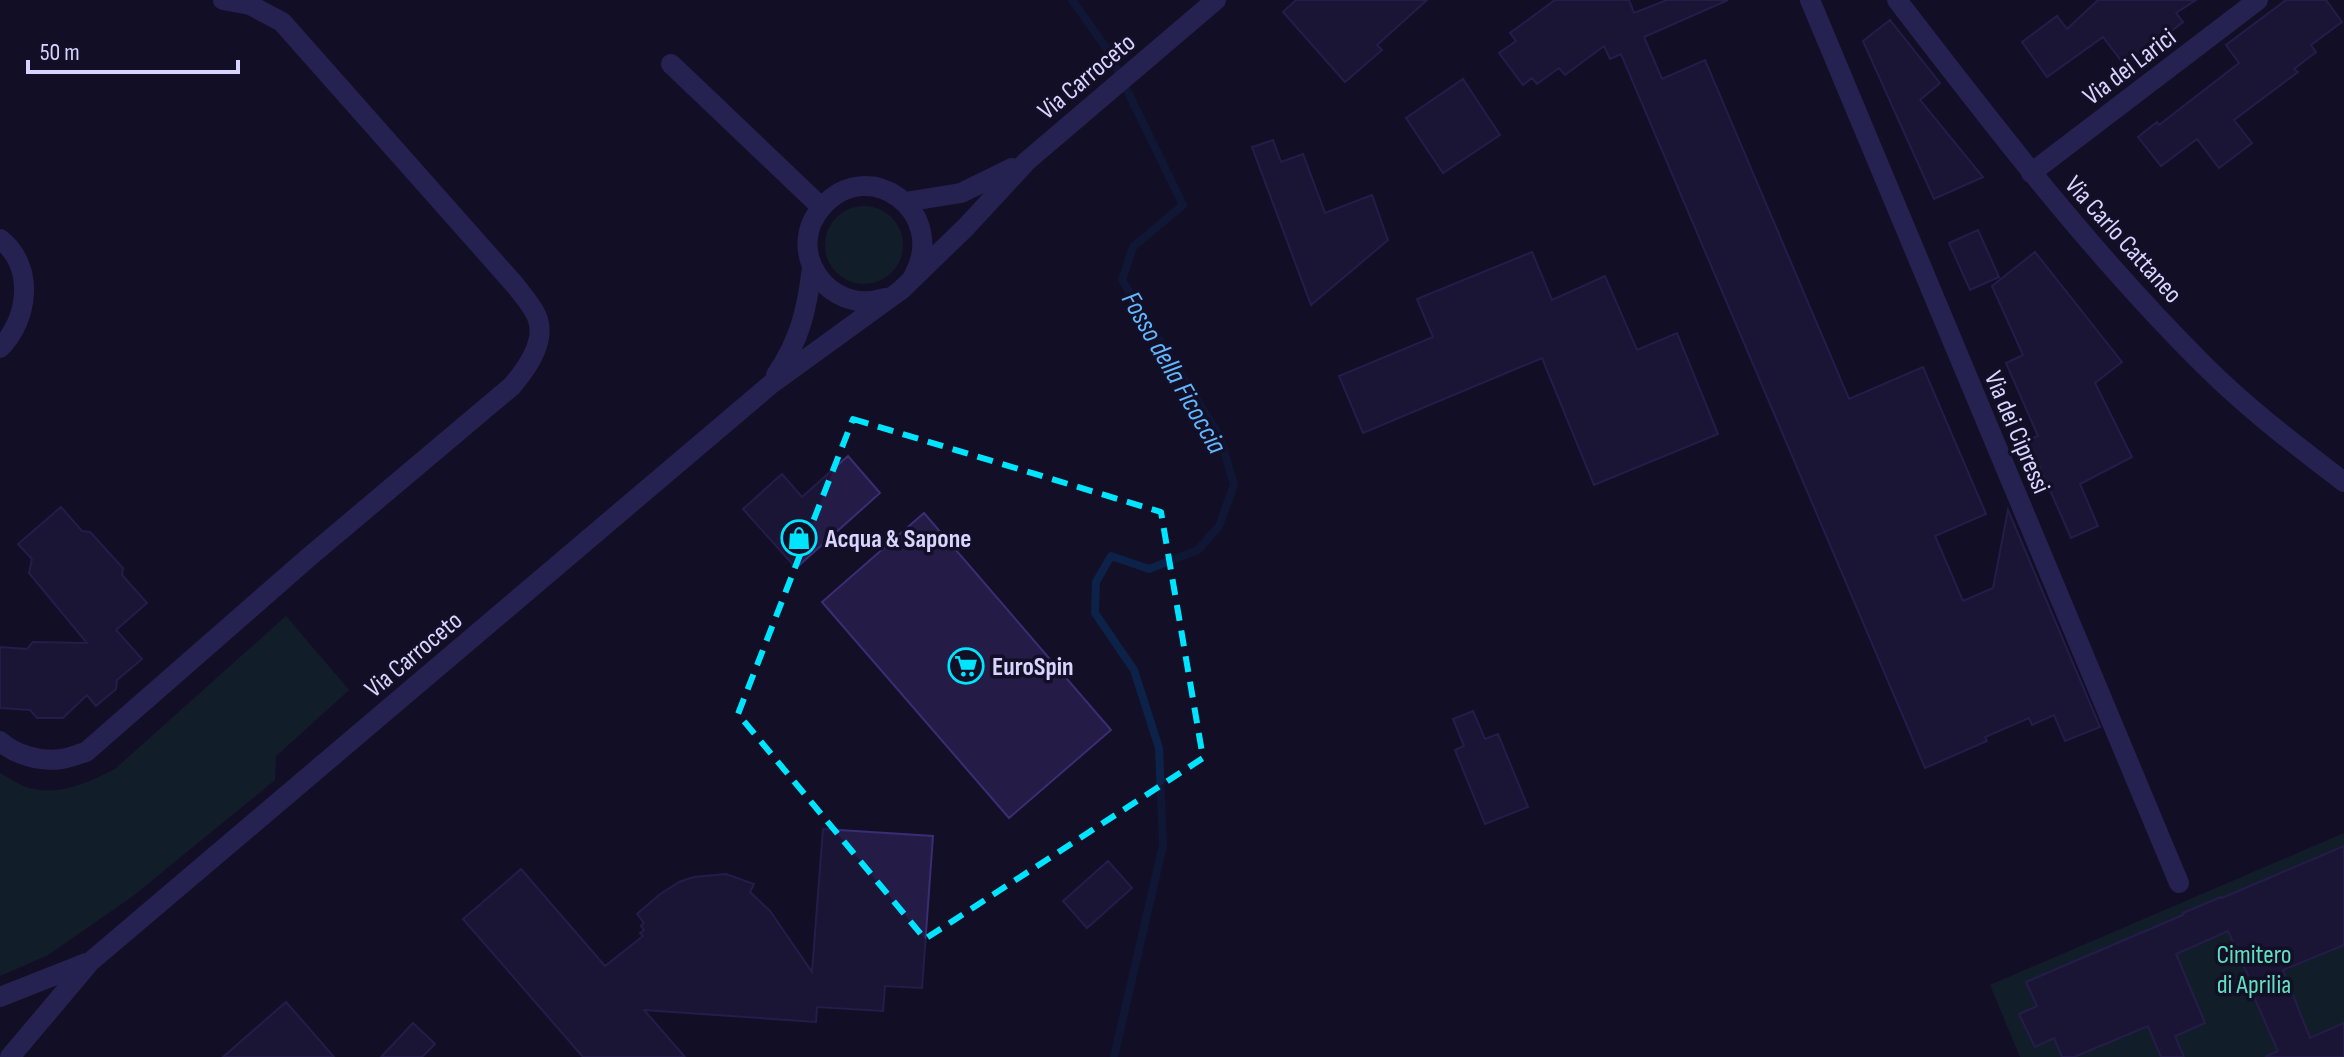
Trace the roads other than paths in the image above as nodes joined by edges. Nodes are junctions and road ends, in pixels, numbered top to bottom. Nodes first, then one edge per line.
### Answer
1 (223, 0) edge
2 (1216, 0) edge
3 (1897, 0) edge
4 (2258, 0) edge
5 (1817, 3) edge
6 (671, 64) dead end
7 (1027, 161) junction
8 (2031, 173) junction
9 (905, 202) junction
10 (821, 207) junction
11 (0, 239) edge
12 (812, 268) junction
13 (909, 282) junction
14 (890, 296) junction
15 (0, 348) edge
16 (770, 385) junction
17 (2344, 482) edge
18 (0, 741) edge
19 (2179, 883) dead end
20 (90, 962) junction
21 (0, 997) edge
22 (10, 1057) edge

1 - 18 street
2 - 7 street, Via Carroceto
3 - 8 street, Via Carlo Cattaneo
4 - 8 street, Via dei Larici
5 - 19 street, Via dei Cipressi
6 - 10 street
7 - 9 street, Via Carroceto
7 - 13 street, Via Carroceto
8 - 17 street, Via Carlo Cattaneo
9 - 10 street
9 - 13 street
10 - 12 street, Via Carroceto
11 - 15 street
12 - 14 street
12 - 16 street, Via Carroceto
13 - 14 street, Via Carroceto
14 - 16 street, Via Carroceto
16 - 20 street, Via Carroceto
20 - 21 street, Via Carroceto
20 - 22 street, Via Carroceto

